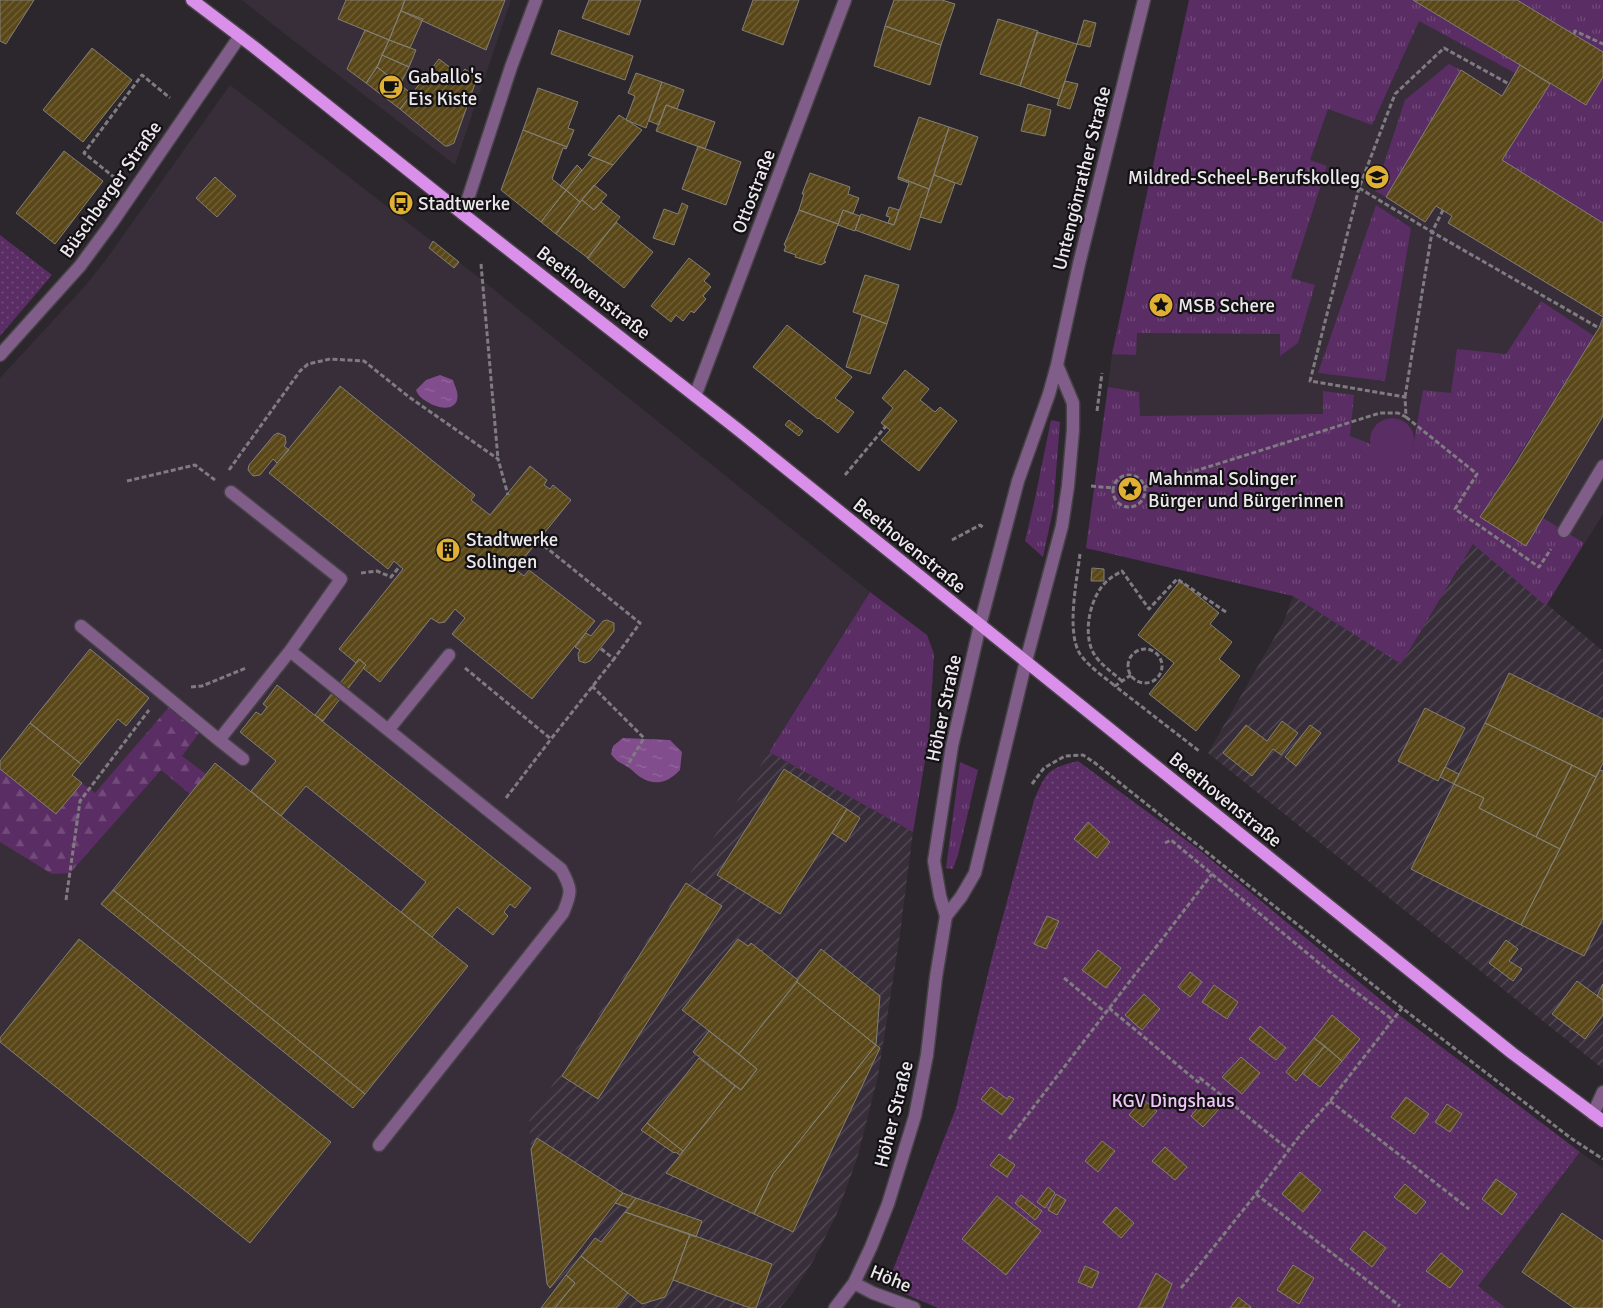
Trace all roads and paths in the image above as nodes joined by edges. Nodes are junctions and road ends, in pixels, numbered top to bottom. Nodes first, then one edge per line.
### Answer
1 (192, 0) edge
2 (536, 0) edge
3 (845, 0) edge
4 (1144, 0) edge
5 (1574, 34) dead end
6 (240, 36) junction
7 (1603, 44) edge
8 (1509, 84) dead end
9 (188, 112) junction
10 (1359, 188) junction
11 (134, 192) junction
12 (1443, 210) dead end
13 (463, 214) junction
14 (1432, 232) junction
15 (481, 264) dead end
16 (1599, 328) dead end
17 (0, 355) edge
18 (1057, 365) junction
19 (695, 396) junction
20 (1405, 397) junction
21 (1406, 417) junction
22 (886, 426) dead end
23 (498, 460) junction
24 (1603, 466) edge
25 (845, 474) dead end
26 (127, 481) dead end
27 (219, 483) junction
28 (1088, 486) dead end
29 (1144, 487) junction
30 (1113, 488) junction
31 (231, 492) joint
32 (508, 495) dead end
33 (1564, 531) joint
34 (538, 541) dead end
35 (400, 566) dead end
36 (355, 574) dead end
37 (1074, 598) dead end
38 (1226, 612) dead end
39 (80, 626) dead end
40 (980, 626) junction
41 (600, 648) dead end
42 (290, 651) junction
43 (449, 655) joint
44 (614, 659) junction
45 (1026, 661) junction
46 (1131, 675) junction
47 (1122, 681) junction
48 (592, 686) junction
49 (1115, 686) junction
50 (389, 730) junction
51 (551, 739) junction
52 (218, 740) junction
53 (1199, 751) dead end
54 (242, 759) dead end
55 (627, 766) dead end
56 (1032, 784) dead end
57 (80, 801) dead end
58 (494, 814) junction
59 (1164, 843) dead end
60 (1212, 874) junction
61 (66, 900) dead end
62 (946, 916) junction
63 (1064, 978) dead end
64 (1108, 1008) junction
65 (1402, 1008) junction
66 (1105, 1012) junction
67 (1392, 1020) junction
68 (1603, 1092) edge
69 (1330, 1101) junction
70 (1598, 1117) edge
71 (1009, 1139) dead end
72 (379, 1145) dead end
73 (1289, 1150) junction
74 (1603, 1159) edge
75 (1256, 1194) junction
76 (1469, 1209) dead end
77 (854, 1283) junction
78 (1181, 1288) dead end
79 (1400, 1306) dead end
80 (835, 1308) edge
81 (914, 1308) edge

1 - 6 main road, Beethovenstraße
2 - 13 street
3 - 19 street, Ottostraße
4 - 18 street, Untengönrather Straße
5 - 7 path
6 - 9 street, Büschberger Straße
6 - 13 main road, Beethovenstraße
8 - 10 path
9 - 11 street, Büschberger Straße
9 - 11 path
10 - 14 path
10 - 20 path
11 - 17 street, Büschberger Straße
12 - 14 path
13 - 19 main road, Beethovenstraße
14 - 16 path
14 - 20 path
15 - 23 path
18 - 40 street, Untengönrather Straße
18 - 45 street
19 - 40 main road, Beethovenstraße
20 - 21 path
21 - 29 path
21 - 33 path
22 - 25 path
23 - 27 path
23 - 32 path
24 - 33 street
26 - 27 path
27 - 31 path
28 - 30 path
29 - 30 path
29 - 30 path
31 - 42 street
34 - 44 path
35 - 36 path
37 - 49 path
38 - 47 path
39 - 52 street
40 - 45 main road, Beethovenstraße
40 - 62 street, Höher Straße
41 - 44 path
42 - 50 street
42 - 52 street
43 - 50 street
43 - 51 path
44 - 48 path
45 - 62 street, Höher Straße
45 - 70 main road, Beethovenstraße
46 - 46 path
46 - 47 path
47 - 49 path
48 - 51 path
48 - 55 path
49 - 53 path
50 - 58 street
51 - 58 path
52 - 54 street
56 - 65 path
57 - 61 path
58 - 72 street
59 - 60 path
60 - 64 path
60 - 67 path
62 - 77 street, Höher Straße
63 - 66 path
64 - 66 path
64 - 73 path
65 - 67 path
65 - 74 path
66 - 71 path
67 - 69 path
68 - 70 street
69 - 73 path
69 - 76 path
73 - 75 path
75 - 78 path
75 - 79 path
77 - 80 street, Höher Straße
77 - 81 street, Höhe

